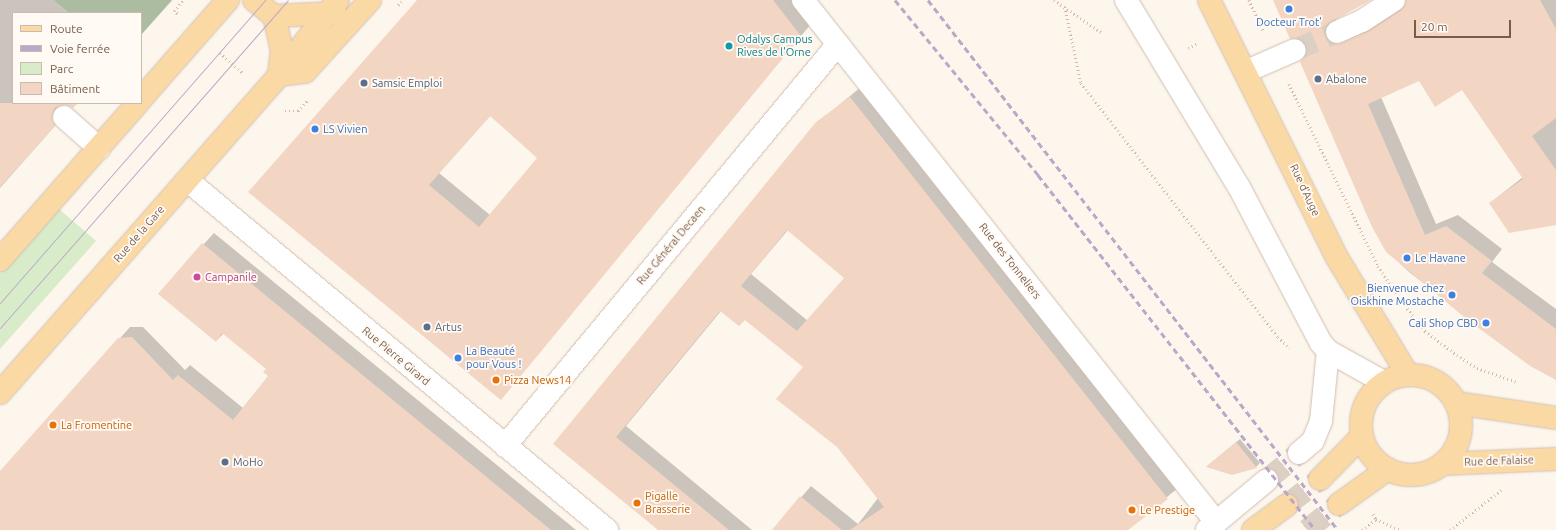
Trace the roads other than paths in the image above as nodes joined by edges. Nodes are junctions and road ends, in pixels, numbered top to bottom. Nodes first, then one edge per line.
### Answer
1 (228, 0) edge
2 (254, 0) edge
3 (803, 0) edge
4 (1126, 0) edge
5 (1210, 0) edge
6 (1394, 0) edge
7 (364, 6) edge
8 (332, 7) edge
9 (274, 16) junction
10 (1337, 32) tunnel mouth
11 (838, 44) junction
12 (1286, 54) tunnel mouth
13 (1247, 71) junction
14 (279, 75) junction
15 (142, 98) edge
16 (137, 104) edge
17 (68, 113) dead end
18 (103, 143) junction
19 (187, 180) junction
20 (0, 260) edge
21 (1328, 351) junction
22 (1408, 375) junction
23 (1384, 382) junction
24 (0, 393) edge
25 (1456, 403) junction
26 (1556, 418) edge
27 (1362, 436) junction
28 (505, 446) junction
29 (1299, 454) tunnel mouth
30 (1556, 459) edge
31 (1442, 464) junction
32 (1388, 469) junction
33 (1320, 479) tunnel mouth
34 (1267, 480) tunnel mouth
35 (1339, 504) tunnel mouth
36 (1287, 505) tunnel mouth
37 (1212, 526) edge
38 (607, 530) edge
39 (1253, 530) edge

1 - 15 main road
2 - 9 main road
3 - 11 street, Rue des Tonneliers
4 - 21 street
5 - 13 main road, Rue d'Auge
6 - 10 street
7 - 8 main road
7 - 14 main road
8 - 9 main road
8 - 14 main road, Rue de la Gare
9 - 14 main road
11 - 28 street, Rue Général Decaen
11 - 37 street, Rue des Tonneliers
12 - 13 street
13 - 22 main road, Rue d'Auge
14 - 19 main road, Rue de la Gare
16 - 18 main road
17 - 18 street
18 - 20 main road
19 - 24 main road, Rue de la Gare
19 - 28 street, Rue Pierre Girard
21 - 23 street
21 - 29 street
22 - 23 main road
22 - 25 main road
23 - 27 main road
25 - 26 main road
25 - 31 main road
27 - 32 main road
27 - 33 main road
28 - 38 street, Rue Pierre Girard
30 - 31 main road, Rue de Falaise
31 - 32 main road
32 - 35 main road
34 - 37 street
36 - 39 main road

